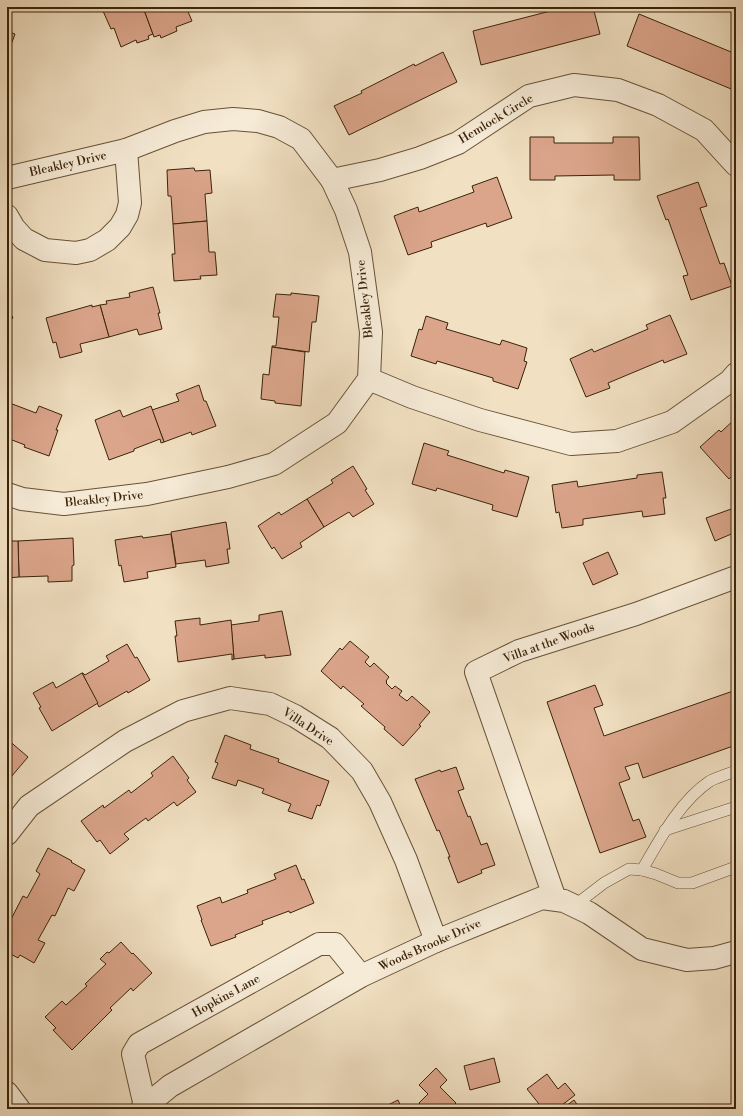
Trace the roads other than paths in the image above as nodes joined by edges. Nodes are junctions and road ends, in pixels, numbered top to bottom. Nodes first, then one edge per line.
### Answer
1 (126, 150) junction
2 (736, 165) edge
3 (7, 178) edge
4 (332, 180) junction
5 (7, 216) edge
6 (736, 374) edge
7 (369, 380) junction
8 (7, 494) edge
9 (736, 577) edge
10 (736, 770) edge
11 (736, 807) edge
12 (665, 830) junction
13 (7, 834) edge
14 (736, 866) edge
15 (642, 870) junction
16 (564, 902) junction
17 (436, 941) junction
18 (736, 952) edge
19 (361, 976) junction
20 (7, 1093) edge
21 (143, 1108) edge
22 (20, 1109) edge

1 - 3 street, Bleakley Drive
1 - 4 street, Bleakley Drive
1 - 5 street
2 - 4 street, Hemlock Circle
4 - 7 street, Bleakley Drive
6 - 7 street
7 - 8 street, Bleakley Drive
9 - 16 street, Villa at the Woods
10 - 12 lane
11 - 12 lane
12 - 15 lane
13 - 17 street, Villa Drive
14 - 15 lane
15 - 16 lane
16 - 17 street, Woods Brooke Drive
16 - 18 street
17 - 19 street, Woods Brooke Drive
19 - 21 street, Woods Brooke Drive
19 - 21 street, Hopkins Lane
20 - 22 street

